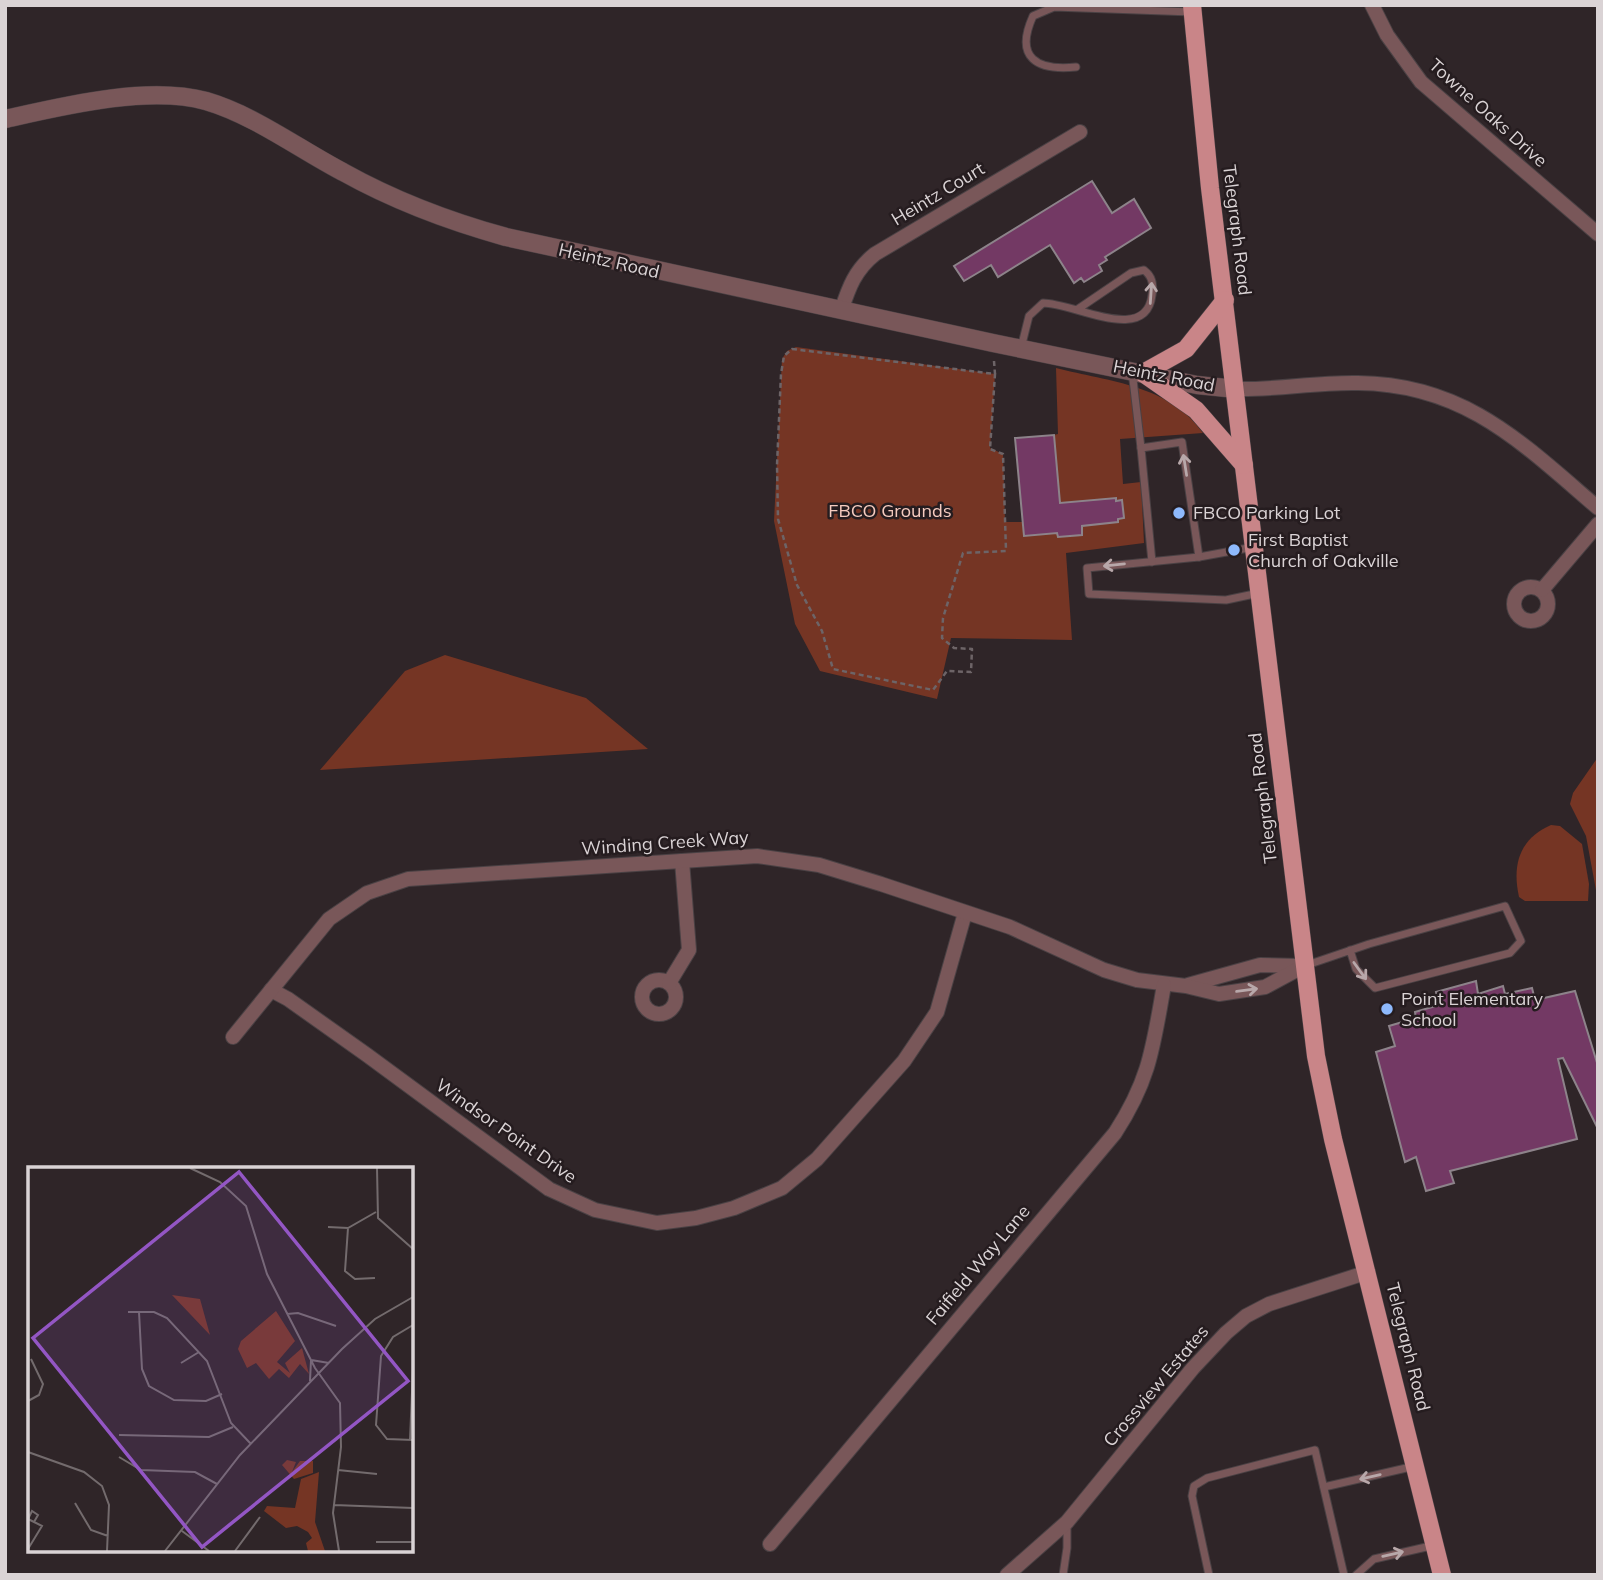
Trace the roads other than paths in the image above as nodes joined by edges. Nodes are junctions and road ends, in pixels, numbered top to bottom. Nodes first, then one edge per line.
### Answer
1 (1373, 5) edge
2 (1192, 9) edge
3 (1076, 68) dead end
4 (5, 119) edge
5 (1080, 132) dead end
6 (1598, 234) edge
7 (1225, 300) junction
8 (1078, 309) junction
9 (841, 311) junction
10 (1021, 349) junction
11 (1137, 372) junction
12 (1236, 389) junction
13 (1141, 447) junction
14 (1244, 465) junction
15 (1598, 508) edge
16 (1598, 524) edge
17 (1254, 547) junction
18 (1199, 557) junction
19 (1152, 562) junction
20 (1542, 590) dead end
21 (1260, 593) junction
22 (682, 862) junction
23 (965, 913) junction
24 (1350, 950) junction
25 (1304, 966) junction
26 (669, 983) dead end
27 (1164, 985) junction
28 (1186, 986) junction
29 (271, 990) junction
30 (233, 1037) dead end
31 (1368, 1272) junction
32 (1416, 1466) junction
33 (1324, 1487) junction
34 (1066, 1522) junction
35 (770, 1544) dead end
36 (1435, 1545) junction
37 (1007, 1575) edge
38 (1063, 1575) edge
39 (1209, 1575) edge
40 (1344, 1575) edge
41 (1356, 1575) edge
42 (1442, 1575) edge

1 - 6 street, Towne Oaks Drive
2 - 3 lane
2 - 7 main road, Telegraph Road
4 - 9 street, Heintz Road
5 - 9 street, Heintz Court
7 - 11 main road
7 - 12 main road, Telegraph Road
8 -> 8 lane
8 - 10 lane
9 - 10 street, Heintz Road
10 - 11 street, Heintz Road
11 - 12 street, Heintz Road
11 - 13 lane
11 - 14 main road
12 - 14 main road, Telegraph Road
12 - 15 street
18 -> 13 lane
13 - 19 lane
14 - 17 main road, Telegraph Road
16 - 20 street
17 - 18 lane
17 - 21 main road, Telegraph Road
18 - 19 lane
19 -> 21 lane
21 - 25 main road, Telegraph Road
22 - 23 street, Winding Creek Way
22 - 26 street
22 - 29 street, Winding Creek Way
23 - 27 street, Winding Creek Way
23 - 29 street, Windsor Point Drive
24 -> 24 lane
24 - 25 lane
25 - 28 street, Winding Creek Way
28 -> 25 street, Winding Creek Way
25 - 31 main road, Telegraph Road
27 - 28 street, Winding Creek Way
27 - 35 street, Faifield Way Lane
29 - 30 street, Winding Creek Way
31 - 32 main road, Telegraph Road
31 - 34 street, Crossview Estates
32 -> 33 lane
32 - 36 main road, Telegraph Road
33 - 39 lane
33 - 40 lane
34 - 37 street, Crossview Estates
34 - 38 lane
41 -> 36 lane
36 - 42 main road, Telegraph Road

